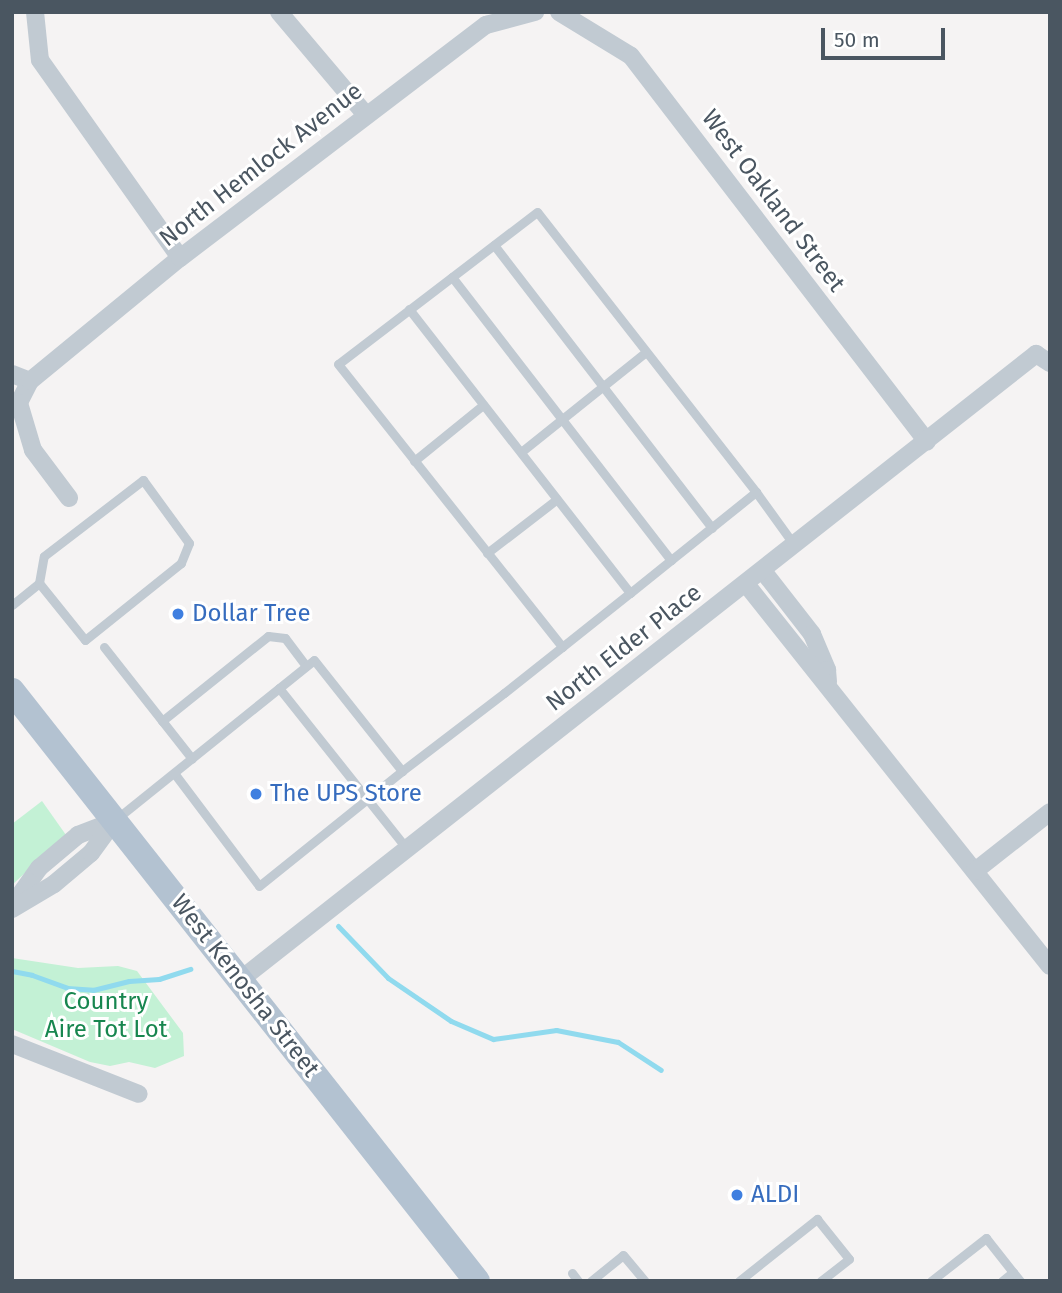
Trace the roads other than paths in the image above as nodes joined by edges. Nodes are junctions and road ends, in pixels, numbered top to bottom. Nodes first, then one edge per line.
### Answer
1 (35, 12) edge
2 (279, 12) edge
3 (535, 12) edge
4 (559, 12) edge
5 (366, 115) junction
6 (494, 244) junction
7 (180, 258) junction
8 (452, 277) junction
9 (409, 309) junction
10 (646, 352) junction
11 (1043, 358) edge
12 (12, 374) edge
13 (30, 381) junction
14 (603, 386) junction
15 (483, 405) junction
16 (563, 419) junction
17 (928, 442) junction
18 (520, 452) junction
19 (414, 461) junction
20 (756, 492) junction
21 (69, 498) dead end
22 (557, 499) junction
23 (712, 528) junction
24 (795, 546) junction
25 (487, 553) junction
26 (671, 560) junction
27 (763, 571) junction
28 (39, 583) junction
29 (746, 584) junction
30 (630, 593) junction
31 (12, 605) edge
32 (794, 610) junction
33 (778, 623) junction
34 (562, 647) junction
35 (104, 648) dead end
36 (306, 666) junction
37 (828, 682) junction
38 (279, 688) junction
39 (12, 691) edge
40 (162, 721) junction
41 (192, 759) junction
42 (402, 771) junction
43 (174, 773) junction
44 (369, 799) junction
45 (1050, 812) edge
46 (114, 821) junction
47 (407, 849) junction
48 (975, 871) junction
49 (12, 907) edge
50 (1050, 966) edge
51 (240, 980) junction
52 (12, 1044) edge
53 (139, 1094) dead end
54 (1013, 1272) junction
55 (477, 1281) edge
56 (591, 1281) edge
57 (645, 1281) edge
58 (739, 1281) edge
59 (821, 1281) edge
60 (931, 1281) edge
61 (1002, 1281) edge
62 (1020, 1281) edge

1 - 7 street
2 - 5 street
3 - 5 street, North Hemlock Avenue
4 - 17 street, West Oakland Street
5 - 7 street, North Hemlock Avenue
6 - 8 lane
6 - 10 lane
6 - 14 lane
7 - 13 street, North Hemlock Avenue
8 - 9 lane
8 - 16 lane
9 - 15 lane
9 - 19 lane
10 - 14 lane
10 - 20 lane
11 - 17 street, North Elder Place
12 - 13 street
13 - 21 street
14 - 16 lane
14 - 23 lane
15 - 18 lane
15 - 19 lane
16 - 18 lane
16 - 26 lane
17 - 24 street, North Elder Place
18 - 22 lane
19 - 25 lane
20 - 23 lane
20 - 24 lane
22 - 25 lane
22 - 30 lane
23 - 26 lane
24 - 27 street, North Elder Place
25 - 34 lane
26 - 30 lane
27 - 29 street, North Elder Place
27 - 32 street
28 - 28 lane
28 - 31 lane
29 - 33 street
29 - 47 street, North Elder Place
30 - 34 lane
32 - 33 lane
32 - 37 street
33 - 37 street
34 - 42 lane
35 - 40 lane
36 - 38 lane
36 - 40 lane
36 - 42 lane
37 - 48 street
38 - 41 lane
38 - 44 lane
39 - 46 main road, West Kenosha Street
40 - 41 lane
41 - 43 lane
42 - 44 lane
43 - 44 lane
43 - 46 lane
44 - 47 lane
45 - 48 street
46 - 49 street
46 - 51 main road, West Kenosha Street
47 - 51 street, North Elder Place
48 - 50 street
51 - 55 main road, West Kenosha Street
52 - 53 street
54 - 60 lane
54 - 61 lane
54 - 62 lane
56 - 57 lane
58 - 59 lane

